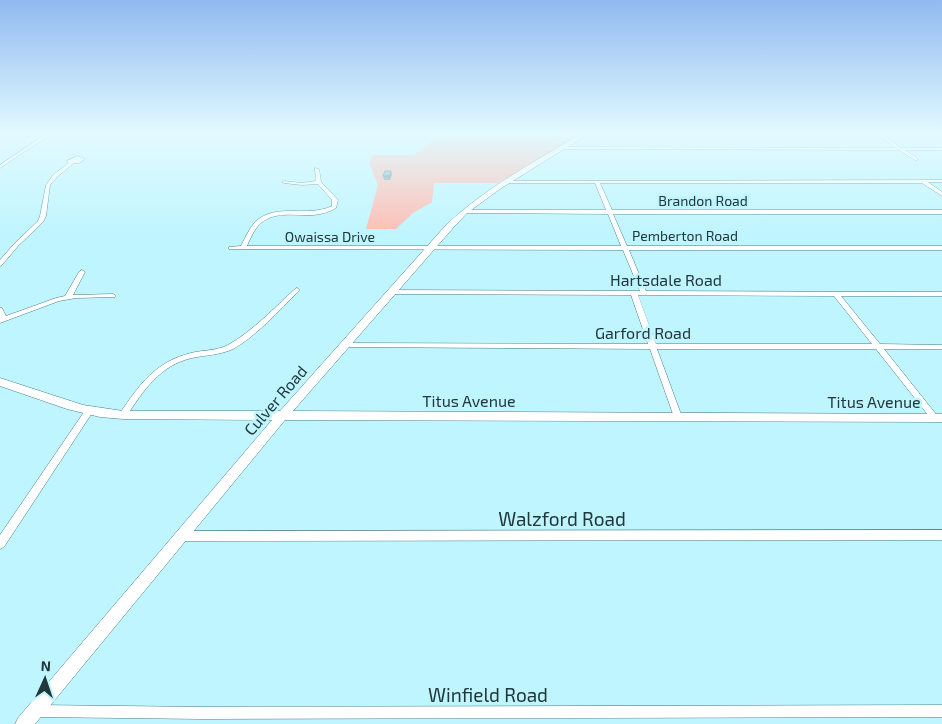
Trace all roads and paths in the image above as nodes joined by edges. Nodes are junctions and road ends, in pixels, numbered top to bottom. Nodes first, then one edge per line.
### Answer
1 (66, 168) edge
2 (317, 168) dead end
3 (529, 168) edge
4 (923, 181) junction
5 (942, 181) edge
6 (284, 182) dead end
7 (319, 182) junction
8 (506, 182) junction
9 (597, 182) junction
10 (942, 194) edge
11 (464, 212) junction
12 (610, 212) junction
13 (942, 212) edge
14 (231, 248) dead end
15 (242, 248) junction
16 (429, 248) junction
17 (625, 248) junction
18 (942, 248) edge
19 (0, 264) edge
20 (82, 272) dead end
21 (297, 290) dead end
22 (390, 292) junction
23 (634, 293) junction
24 (644, 293) junction
25 (834, 293) junction
26 (942, 294) edge
27 (113, 296) dead end
28 (68, 297) junction
29 (0, 310) edge
30 (2, 320) edge
31 (343, 346) junction
32 (653, 346) junction
33 (878, 347) junction
34 (942, 347) edge
35 (0, 382) edge
36 (89, 412) junction
37 (123, 415) junction
38 (282, 416) junction
39 (678, 417) junction
40 (939, 418) edge
41 (942, 535) edge
42 (182, 536) junction
43 (0, 544) edge
44 (34, 711) junction
45 (942, 711) edge
46 (24, 724) edge

1 - 19 street
2 - 7 street
3 - 8 main road, Culver Road
4 - 5 street
4 - 9 street
4 - 10 street
6 - 7 street
7 - 15 street
8 - 9 street
8 - 11 main road, Culver Road
9 - 12 street
11 - 12 street, Brandon Road
11 - 16 main road, Culver Road
12 - 13 street, Brandon Road
12 - 17 street
14 - 15 street, Owaissa Drive
15 - 16 street, Owaissa Drive
16 - 17 street, Pemberton Road
16 - 22 main road, Culver Road
17 - 18 street, Pemberton Road
17 - 24 street
20 - 28 street
21 - 37 street
22 - 23 street, Hartsdale Road
22 - 31 main road, Culver Road
23 - 24 street, Hartsdale Road
23 - 32 street
24 - 25 street, Hartsdale Road
25 - 26 street, Hartsdale Road
25 - 33 street
27 - 28 street
28 - 30 street
29 - 30 street
31 - 32 street, Garford Road
31 - 38 main road, Culver Road
32 - 33 street, Garford Road
32 - 39 street
33 - 34 street, Garford Road
33 - 40 street
35 - 36 main road, Titus Avenue
36 - 37 main road, Titus Avenue
36 - 43 street
37 - 38 main road, Titus Avenue
38 - 39 main road, Titus Avenue
38 - 42 main road, Culver Road
39 - 40 main road, Titus Avenue
41 - 42 street, Walzford Road
42 - 44 main road, Culver Road
44 - 45 street, Winfield Road
44 - 46 main road, Culver Road

